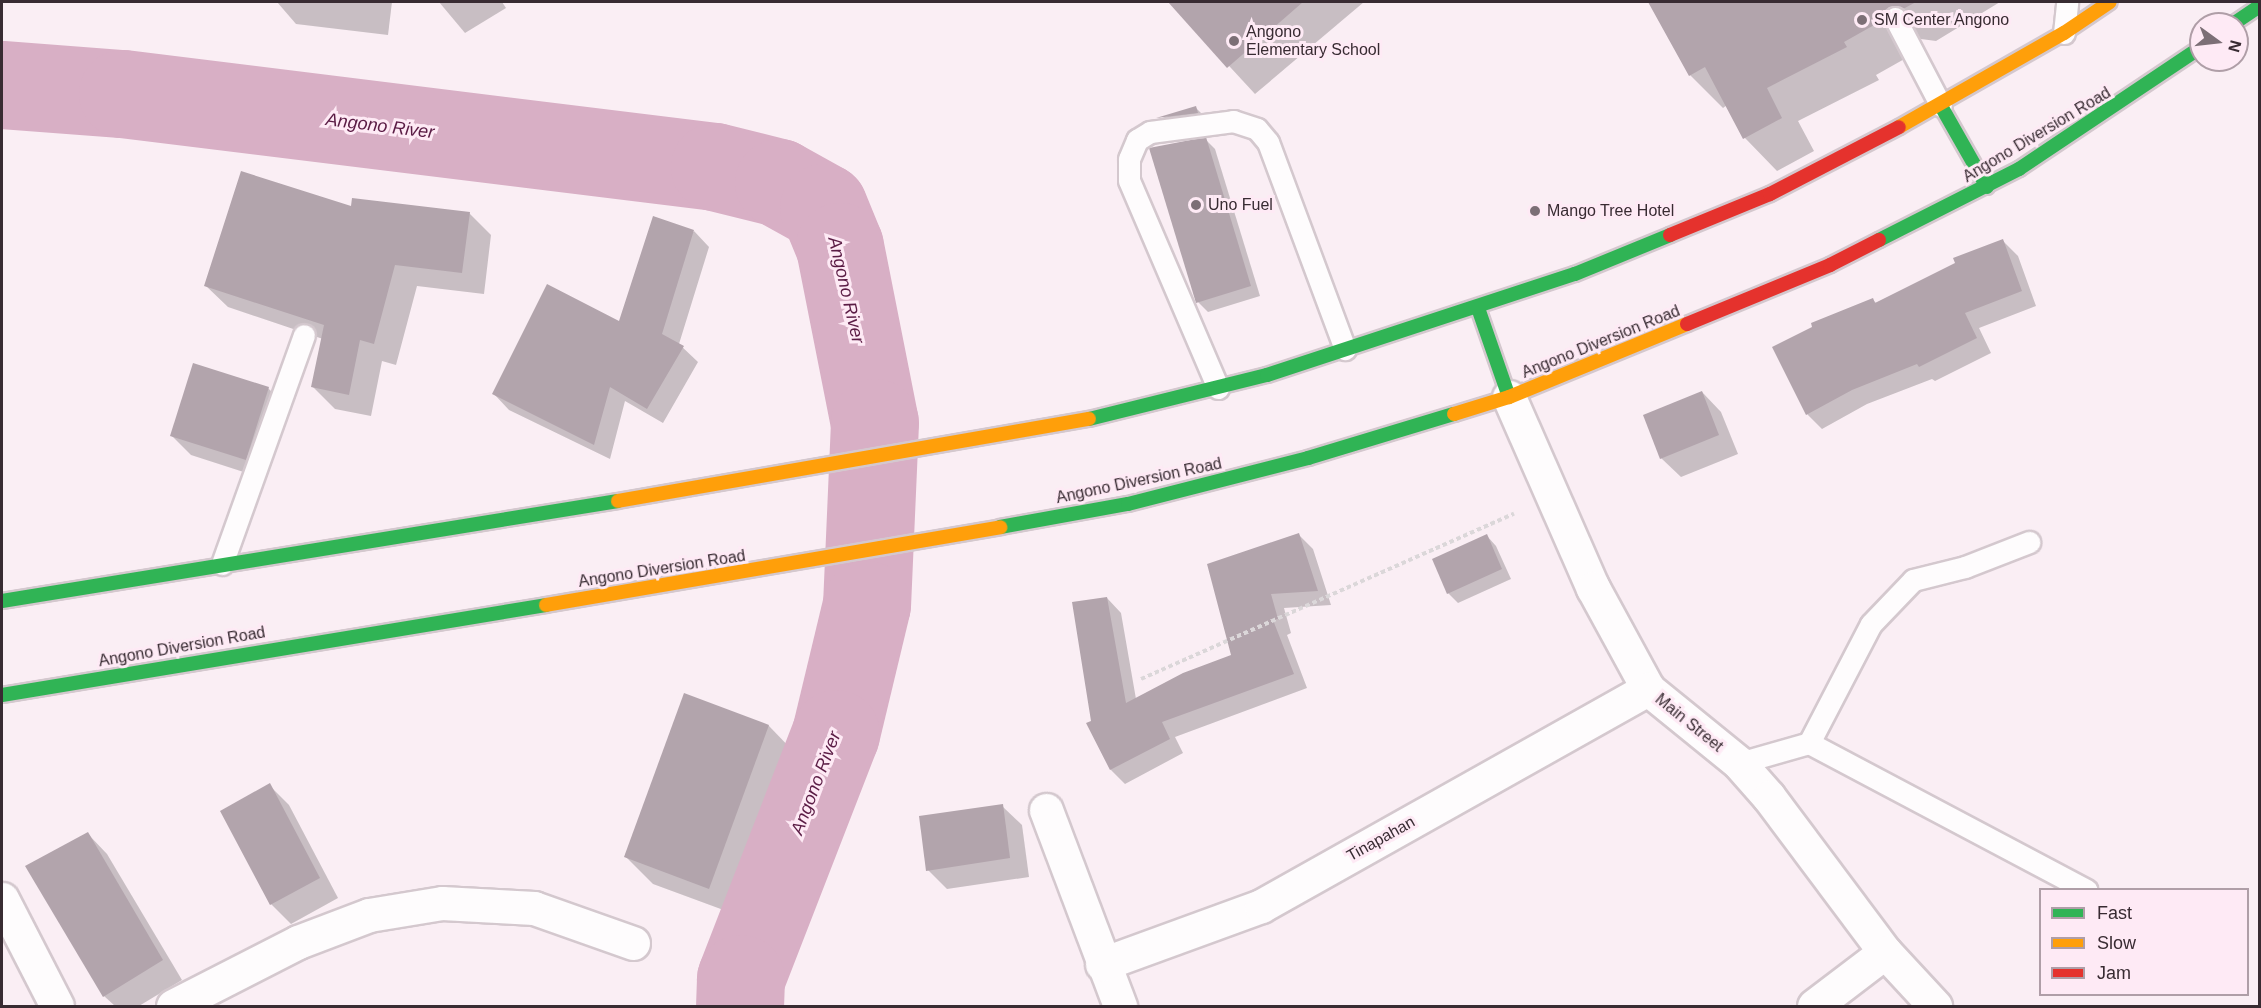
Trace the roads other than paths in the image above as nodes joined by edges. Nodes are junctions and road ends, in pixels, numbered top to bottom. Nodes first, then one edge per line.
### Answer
1 (2067, 2) edge
2 (2110, 2) edge
3 (1895, 18) dead end
4 (2064, 33) junction
5 (2189, 55) edge
6 (1941, 106) junction
7 (1987, 187) junction
8 (1478, 308) junction
9 (304, 335) dead end
10 (1345, 350) junction
11 (1218, 388) junction
12 (1509, 397) junction
13 (2029, 542) dead end
14 (222, 564) junction
15 (2, 601) edge
16 (1648, 689) junction
17 (2, 695) edge
18 (1809, 743) junction
19 (1739, 763) junction
20 (1046, 810) dead end
21 (2083, 888) edge
22 (2, 899) edge
23 (633, 943) dead end
24 (1885, 952) junction
25 (1102, 964) junction
26 (57, 1006) edge
27 (173, 1006) edge
28 (1120, 1006) edge
29 (1814, 1006) edge
30 (1935, 1006) edge

1 - 4 lane
2 - 4 main road
3 - 6 lane
4 - 6 main road
5 - 7 main road, Angono Diversion Road
6 - 7 main road
6 - 8 main road
7 - 12 main road, Angono Diversion Road
8 - 10 main road
8 - 12 main road
9 - 14 lane
10 - 11 main road
10 - 11 lane
11 - 14 main road
12 - 16 street, Main Street
12 - 17 main road, Angono Diversion Road
13 - 18 lane
14 - 15 main road
16 - 19 street, Main Street
16 - 25 street, Tinapahan
18 - 19 lane
18 - 21 lane
19 - 24 street, Main Street
20 - 25 street
22 - 26 street
23 - 27 street
24 - 29 street
24 - 30 street, Main Street
25 - 28 street

